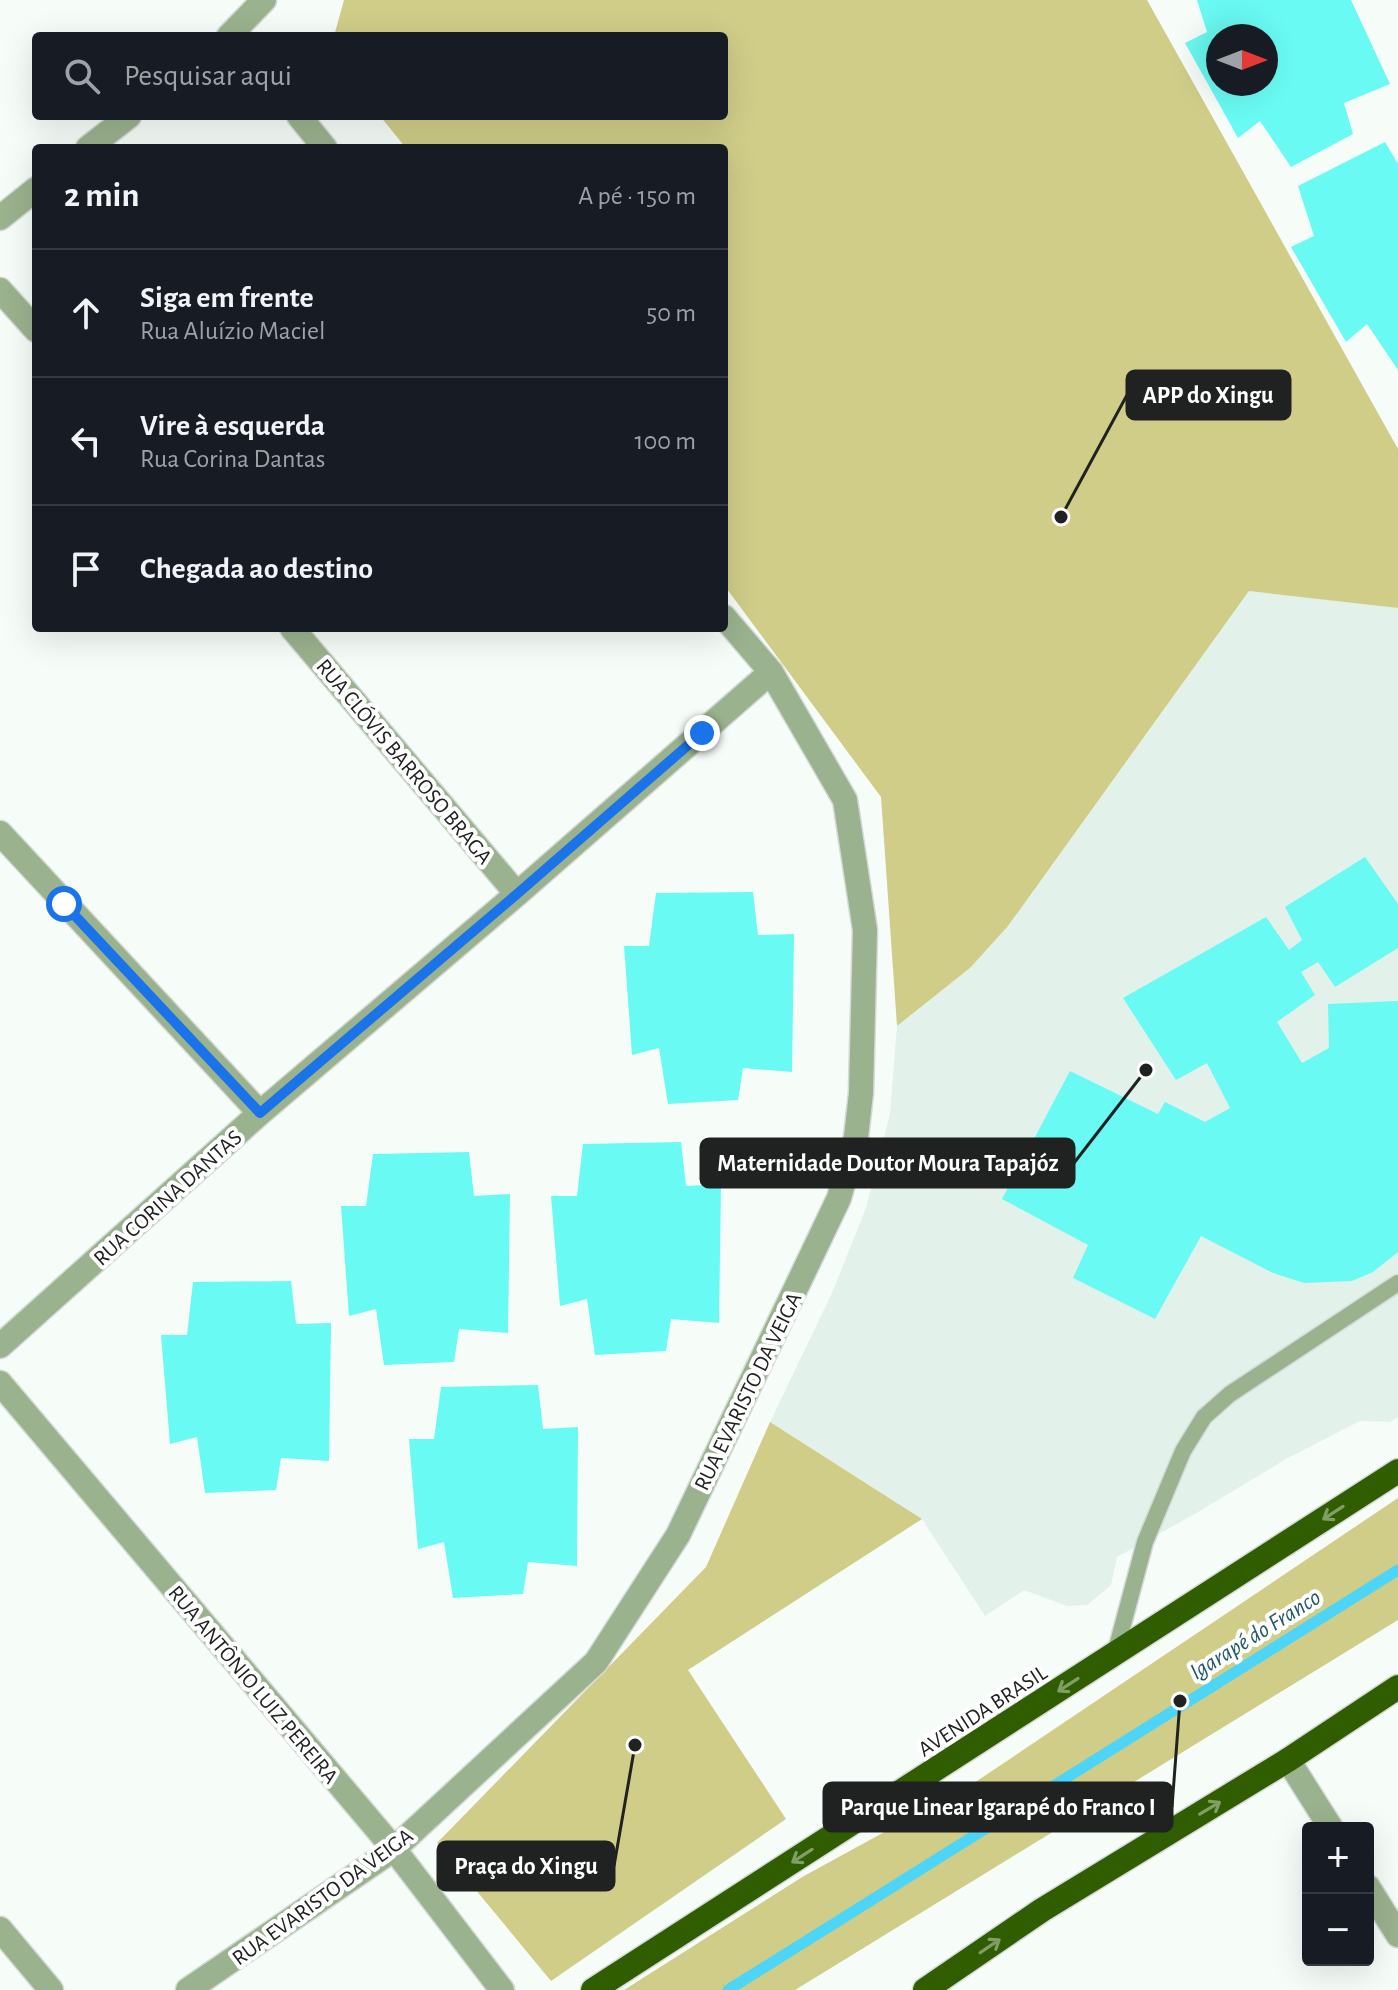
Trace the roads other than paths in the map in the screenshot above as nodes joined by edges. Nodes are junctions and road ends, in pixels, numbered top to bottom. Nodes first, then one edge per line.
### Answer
1 (264, 0) edge
2 (235, 32) edge
3 (124, 120) edge
4 (302, 120) edge
5 (93, 144) edge
6 (322, 144) edge
7 (32, 192) edge
8 (1, 216) edge
9 (0, 290) edge
10 (32, 326) edge
11 (728, 622) edge
12 (295, 632) edge
13 (771, 672) junction
14 (0, 833) edge
15 (517, 894) junction
16 (260, 1113) junction
17 (1398, 1283) edge
18 (0, 1346) edge
19 (0, 1383) edge
20 (1398, 1471) edge
21 (1115, 1655) junction
22 (1398, 1687) edge
23 (1288, 1760) junction
24 (1327, 1822) edge
25 (394, 1849) junction
26 (1372, 1894) edge
27 (0, 1929) edge
28 (1398, 1935) edge
29 (932, 1988) edge
30 (51, 1990) edge
31 (188, 1990) edge
32 (502, 1990) edge
33 (593, 1990) edge

1 - 2 street
3 - 5 street
4 - 6 street
7 - 8 street
9 - 10 street
11 - 13 street, RUA EVARISTO DA VEIGA
12 - 15 street, RUA CLÓVIS BARROSO BRAGA
13 - 15 street, RUA CORINA DANTAS
13 - 25 street, RUA EVARISTO DA VEIGA
14 - 16 street
15 - 16 street, RUA CORINA DANTAS
16 - 18 street, RUA CORINA DANTAS
17 - 21 lane
19 - 25 street, RUA ANTÔNIO LUIZ PEREIRA
20 -> 21 highway, AVENIDA BRASIL
21 -> 33 highway, AVENIDA BRASIL
22 - 23 highway
23 - 24 street
29 -> 23 highway
25 - 31 street, RUA EVARISTO DA VEIGA
25 - 32 street, RUA ANTÔNIO LUIZ PEREIRA
26 - 28 street
27 - 30 street

